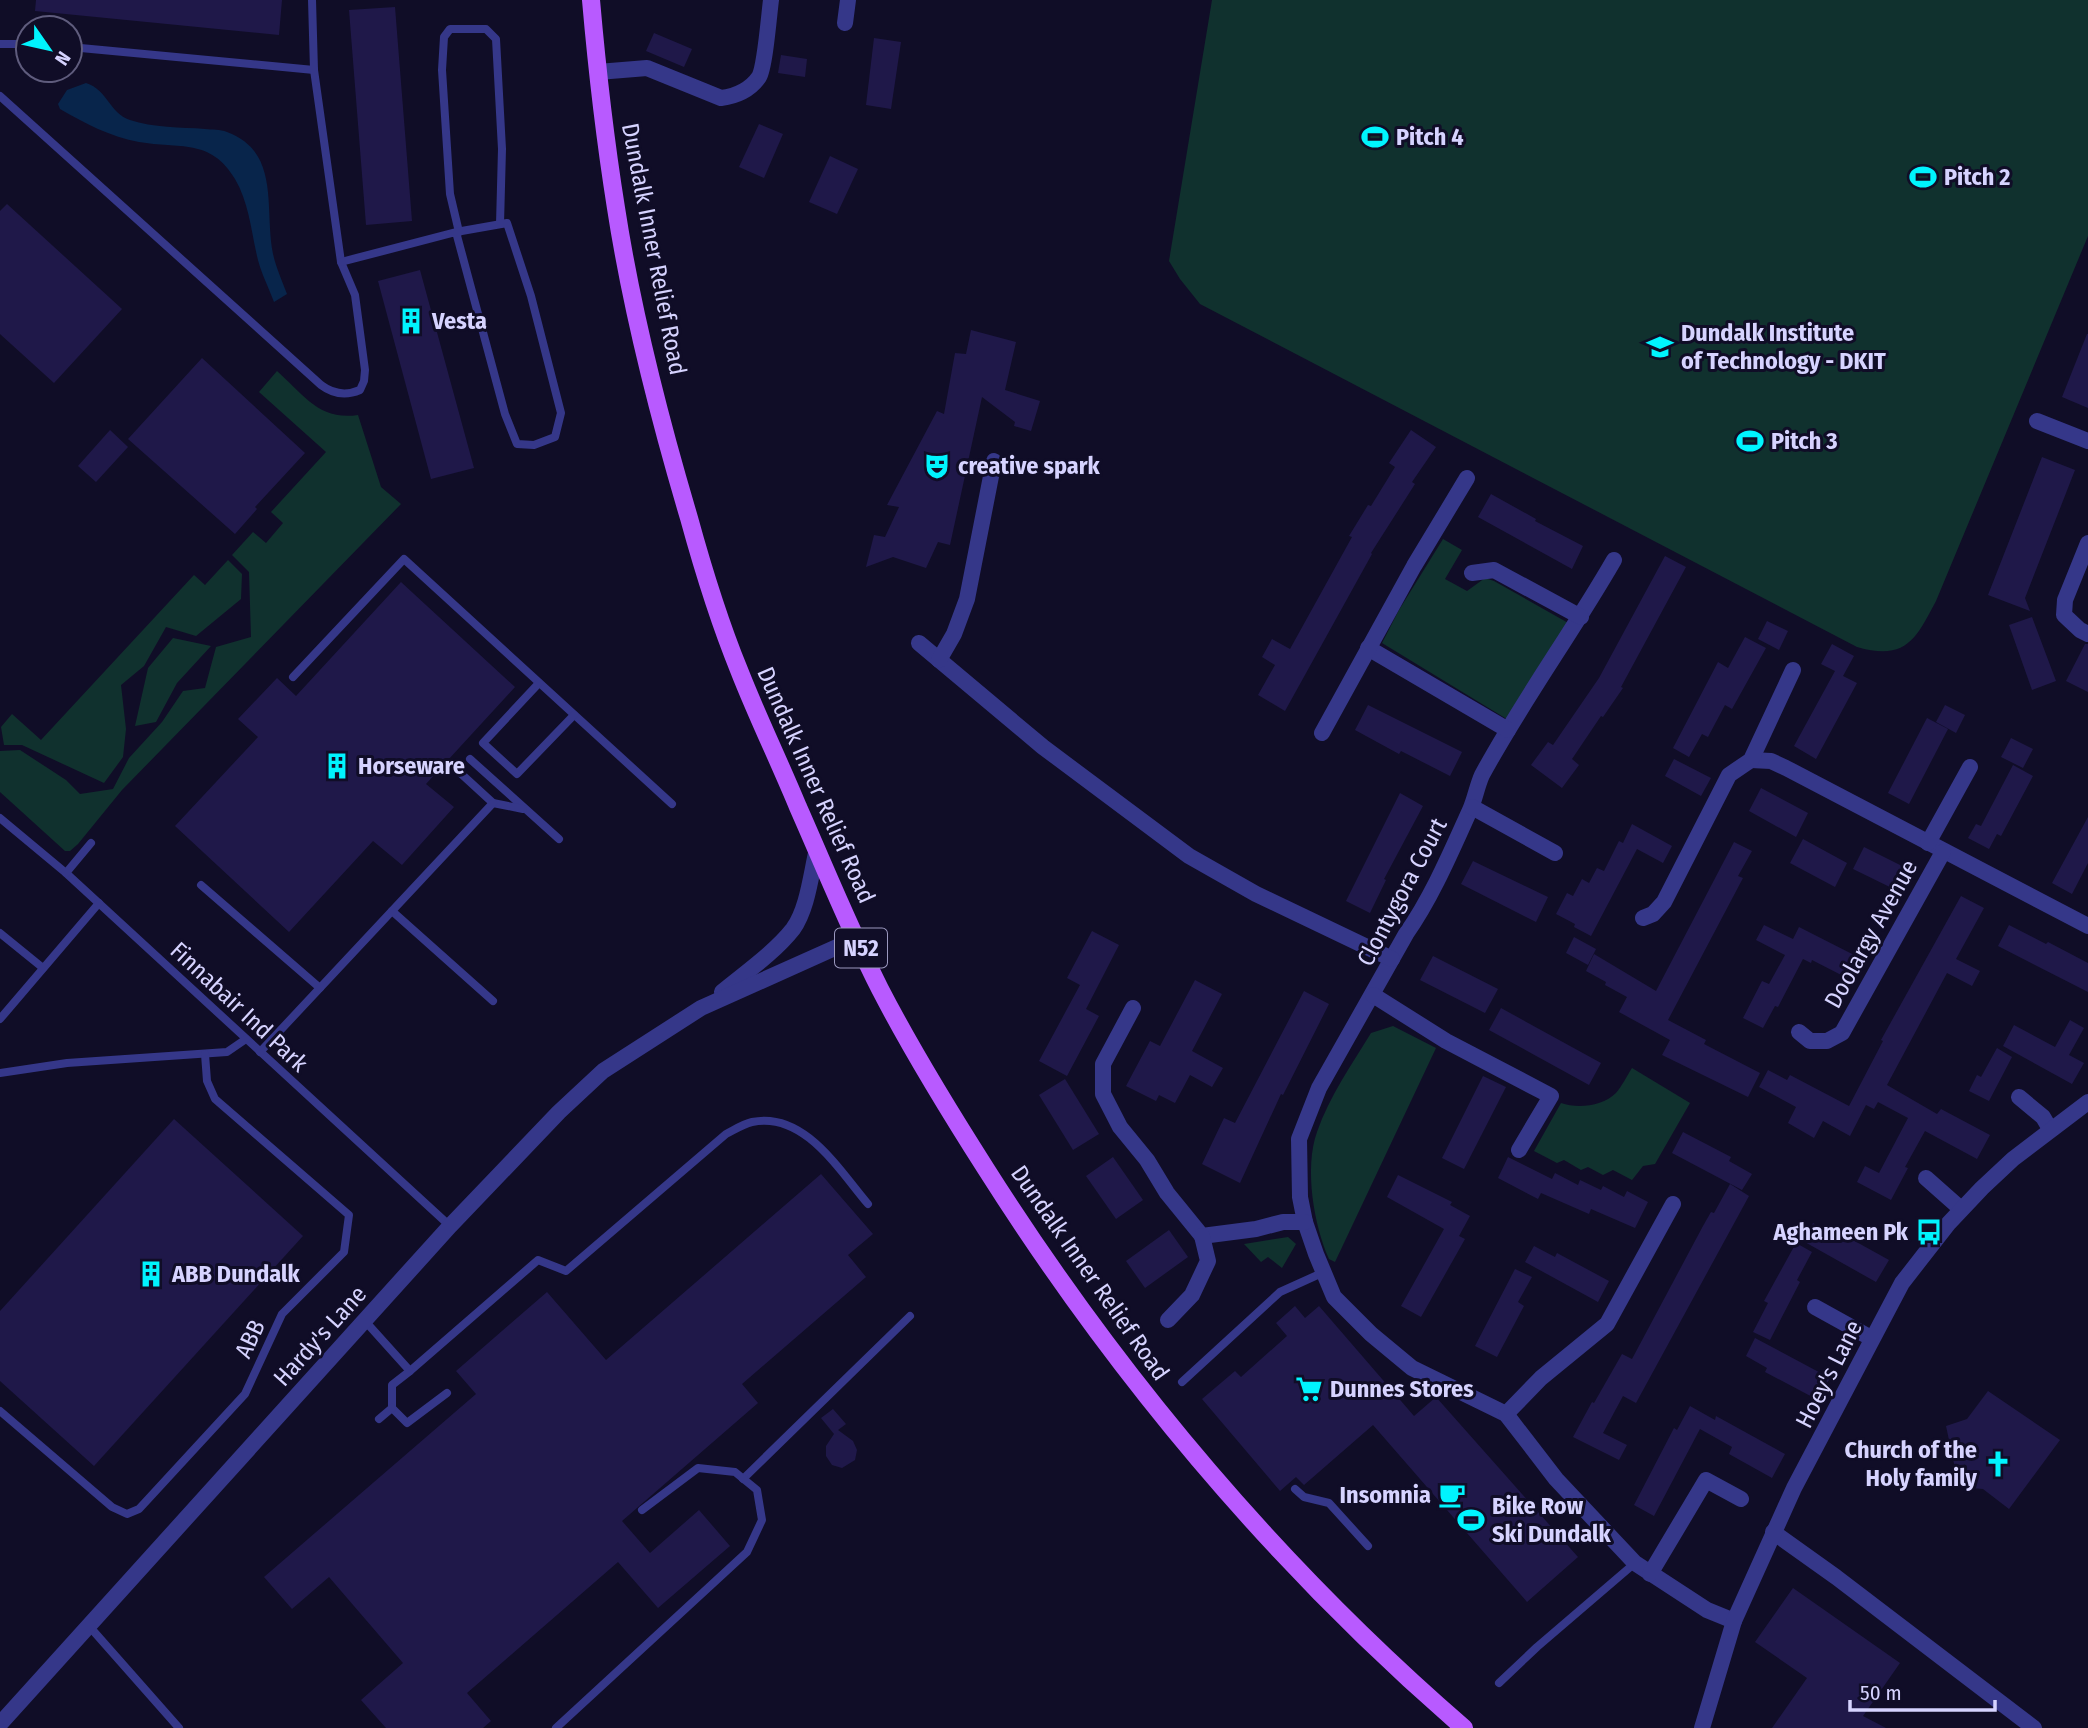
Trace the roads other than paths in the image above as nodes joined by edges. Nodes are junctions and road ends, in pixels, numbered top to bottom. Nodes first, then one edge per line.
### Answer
1 (312, 0) edge
2 (591, 0) edge
3 (771, 0) edge
4 (848, 0) edge
5 (845, 23) dead end
6 (84, 48) edge
7 (314, 70) junction
8 (598, 72) junction
9 (0, 96) edge
10 (504, 223) junction
11 (457, 232) junction
12 (341, 262) junction
13 (2037, 421) dead end
14 (2088, 441) edge
15 (994, 461) dead end
16 (1467, 478) dead end
17 (2088, 543) edge
18 (1614, 560) dead end
19 (1472, 573) dead end
20 (1581, 617) junction
21 (2088, 634) edge
22 (919, 643) dead end
23 (1368, 648) junction
24 (939, 660) junction
25 (1793, 670) dead end
26 (293, 677) dead end
27 (540, 683) junction
28 (574, 715) junction
29 (1508, 730) junction
30 (1322, 733) dead end
31 (470, 759) dead end
32 (1751, 760) junction
33 (1970, 767) dead end
34 (457, 771) dead end
35 (493, 803) junction
36 (673, 804) dead end
37 (1472, 807) junction
38 (526, 809) junction
39 (0, 818) edge
40 (559, 839) dead end
41 (91, 843) dead end
42 (1928, 843) junction
43 (817, 849) junction
44 (1942, 852) junction
45 (1555, 853) dead end
46 (66, 873) junction
47 (201, 886) dead end
48 (99, 903) junction
49 (391, 911) junction
50 (1643, 918) dead end
51 (2088, 926) edge
52 (0, 933) edge
53 (857, 938) junction
54 (1392, 959) junction
55 (44, 968) junction
56 (320, 988) junction
57 (1373, 995) junction
58 (492, 1001) dead end
59 (1133, 1008) dead end
60 (701, 1009) junction
61 (0, 1019) edge
62 (1799, 1032) dead end
63 (246, 1039) junction
64 (260, 1052) junction
65 (205, 1054) junction
66 (0, 1073) edge
67 (2019, 1097) dead end
68 (2088, 1102) edge
69 (2050, 1129) junction
70 (1519, 1150) dead end
71 (1926, 1178) dead end
72 (868, 1204) dead end
73 (1673, 1204) dead end
74 (1961, 1209) junction
75 (1305, 1223) junction
76 (450, 1226) junction
77 (1202, 1236) junction
78 (1324, 1272) junction
79 (1815, 1307) dead end
80 (910, 1315) dead end
81 (1168, 1320) dead end
82 (365, 1321) junction
83 (1871, 1338) junction
84 (410, 1371) junction
85 (1182, 1382) dead end
86 (447, 1393) dead end
87 (392, 1408) junction
88 (0, 1411) edge
89 (1506, 1414) junction
90 (379, 1419) dead end
91 (743, 1479) junction
92 (1295, 1489) dead end
93 (1741, 1499) dead end
94 (642, 1510) dead end
95 (1773, 1532) junction
96 (1368, 1546) dead end
97 (1635, 1563) junction
98 (1650, 1574) junction
99 (1734, 1621) junction
100 (89, 1626) junction
101 (1499, 1683) dead end
102 (0, 1724) edge
103 (179, 1728) edge
104 (556, 1728) edge
105 (1464, 1728) edge
106 (1702, 1728) edge
107 (2034, 1728) edge

1 - 7 lane
2 - 8 main road, Dundalk Inner Relief Road / N52
3 - 8 street
4 - 5 street
6 - 7 lane
7 - 12 lane
8 - 43 main road, Dundalk Inner Relief Road / N52
9 - 12 lane
10 - 11 lane
10 - 11 lane
10 - 11 lane
11 - 12 lane
13 - 14 street
15 - 24 street
16 - 23 street
17 - 21 street
18 - 20 street, Clontygora Court
19 - 20 street
20 - 29 street, Clontygora Court
22 - 24 street
23 - 29 street
23 - 30 street
24 - 54 street
25 - 32 street
26 - 27 lane
27 - 28 lane
27 - 28 lane
28 - 36 lane
29 - 37 street, Clontygora Court
31 - 38 lane
32 - 42 street, Doolargy Avenue
32 - 50 street
33 - 42 street, Doolargy Avenue
34 - 35 lane
35 - 38 lane
35 - 49 lane
37 - 45 street, Clontygora Court
37 - 54 street, Clontygora Court
38 - 40 lane
39 - 46 lane, Finnabair Ind Park
41 - 46 lane
42 - 44 street, Doolargy Avenue
43 - 53 main road, Dundalk Inner Relief Road / N52
43 - 60 street, Hardy's Lane
44 - 51 street, Doolargy Avenue
44 - 62 street, Doolargy Avenue
46 - 48 lane, Finnabair Ind Park
47 - 56 lane
48 - 55 lane
48 - 63 lane, Finnabair Ind Park
49 - 56 lane
49 - 58 lane
52 - 55 lane
53 - 60 street, Hardy's Lane
53 - 105 main road, Dundalk Inner Relief Road / N52
54 - 57 street, Clontygora Court
55 - 61 lane
56 - 64 lane
57 - 70 street, Clontygora Court
57 - 75 street
59 - 77 street
60 - 76 street, Hardy's Lane
63 - 64 lane, Finnabair Ind Park
63 - 65 lane
64 - 76 lane, Finnabair Ind Park
65 - 66 lane
65 - 88 lane, ABB
67 - 69 street
68 - 69 street, Hoey's Lane
69 - 74 street, Hoey's Lane
71 - 74 street
72 - 84 lane
73 - 89 street
74 - 83 street, Hoey's Lane
75 - 77 street
75 - 78 street
76 - 82 street, Hardy's Lane
77 - 81 street
78 - 85 lane
78 - 89 street
79 - 83 street
80 - 91 lane
82 - 84 lane
82 - 100 street, Hardy's Lane
83 - 95 street, Hoey's Lane
84 - 87 lane
86 - 87 lane
87 - 90 lane
89 - 97 street
91 - 94 lane
91 - 104 lane
92 - 96 lane
93 - 98 street
95 - 99 street, Hoey's Lane
95 - 107 street
97 - 98 street
97 - 101 lane
98 - 99 street
99 - 106 street, Hoey's Lane
100 - 102 street, Hardy's Lane
100 - 103 lane

